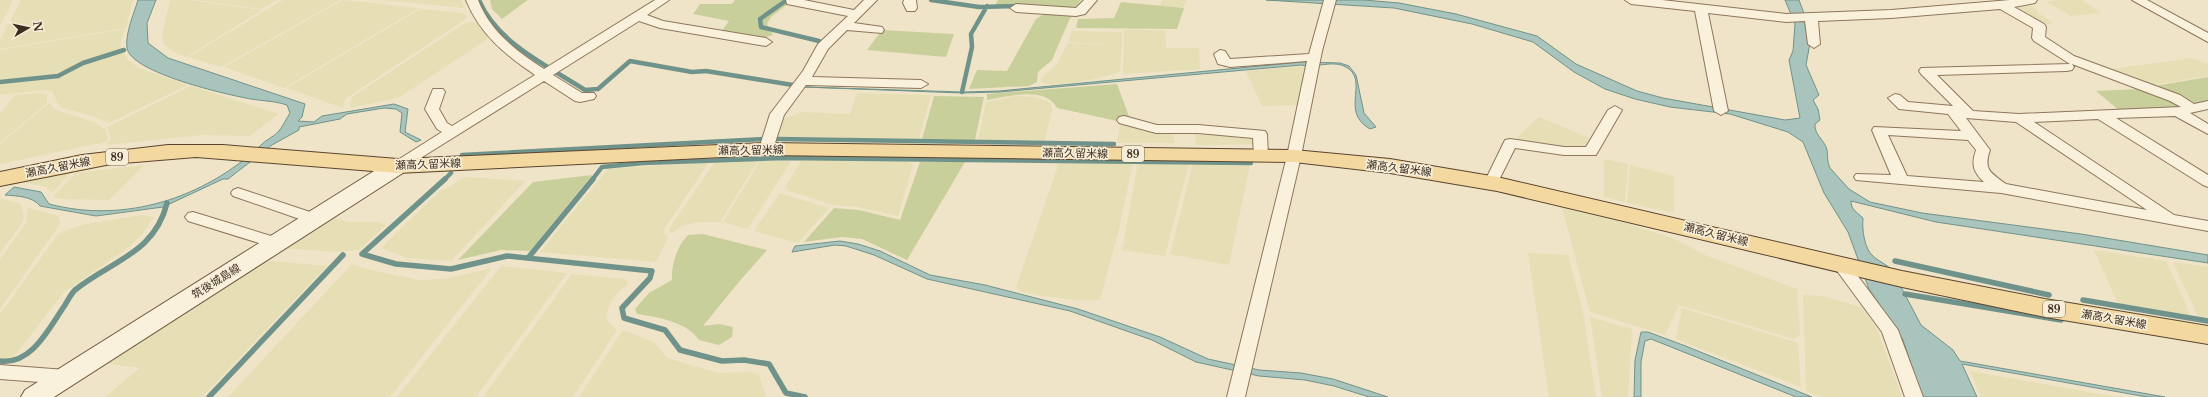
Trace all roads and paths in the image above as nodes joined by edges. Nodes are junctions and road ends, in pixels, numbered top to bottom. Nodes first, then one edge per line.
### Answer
1 (472, 0) edge
2 (663, 0) edge
3 (871, 0) edge
4 (1091, 0) edge
5 (1330, 0) edge
6 (1631, 0) edge
7 (2032, 0) edge
8 (2138, 0) edge
9 (791, 1) dead end
10 (2002, 5) junction
11 (1016, 8) dead end
12 (1701, 8) junction
13 (856, 14) junction
14 (638, 16) junction
15 (1810, 17) junction
16 (844, 26) junction
17 (878, 30) dead end
18 (2208, 38) edge
19 (766, 42) dead end
20 (1814, 44) dead end
21 (1220, 54) dead end
22 (1315, 57) junction
23 (2067, 67) dead end
24 (544, 74) junction
25 (803, 81) junction
26 (922, 84) dead end
27 (438, 92) dead end
28 (589, 96) dead end
29 (1895, 98) dead end
30 (2208, 105) edge
31 (2193, 109) junction
32 (1615, 110) dead end
33 (1721, 111) dead end
34 (2178, 112) junction
35 (2101, 115) junction
36 (2019, 118) junction
37 (1124, 120) dead end
38 (2208, 130) edge
39 (453, 132) junction
40 (1971, 136) junction
41 (766, 149) junction
42 (1261, 156) junction
43 (1294, 156) junction
44 (398, 166) junction
45 (1861, 177) dead end
46 (0, 179) edge
47 (1901, 180) junction
48 (1491, 182) junction
49 (2208, 182) edge
50 (2001, 188) junction
51 (238, 193) dead end
52 (192, 217) dead end
53 (314, 219) junction
54 (2173, 220) junction
55 (2208, 226) edge
56 (275, 243) junction
57 (1849, 266) junction
58 (2208, 335) edge
59 (0, 372) edge
60 (66, 377) junction
61 (34, 397) edge
62 (1236, 397) edge
63 (1914, 397) edge

1 - 24 street
2 - 14 street
3 - 13 street
4 - 11 street
5 - 22 street
6 - 12 street
7 - 10 street
8 - 18 street
9 - 13 street
10 - 15 street
10 - 31 street
12 - 15 street
12 - 33 street
13 - 16 street
14 - 19 street
14 - 24 street
15 - 20 street
16 - 17 street
16 - 25 street
21 - 22 street
22 - 43 street
23 - 36 street
24 - 28 street
24 - 39 street
25 - 26 street
25 - 41 street
27 - 39 street
29 - 40 street
30 - 31 street
31 - 34 street
32 - 48 street
34 - 35 street
34 - 38 street
35 - 36 street
35 - 49 street
36 - 54 street
37 - 42 street
39 - 44 street
40 - 47 street
40 - 50 street
41 - 42 main road, 瀬高久留米線 / 89
41 - 44 main road, 瀬高久留米線 / 89
42 - 43 main road, 瀬高久留米線 / 89
43 - 48 main road, 瀬高久留米線 / 89
43 - 62 street
44 - 46 main road, 瀬高久留米線 / 89
44 - 53 street, 筑後城島線
45 - 47 street
47 - 50 street
48 - 57 main road, 瀬高久留米線 / 89
50 - 54 street
51 - 53 street
52 - 56 street
53 - 56 street, 筑後城島線
54 - 55 street
56 - 60 street, 筑後城島線
57 - 58 main road, 瀬高久留米線 / 89
57 - 63 street
59 - 60 street
60 - 61 street, 筑後城島線

